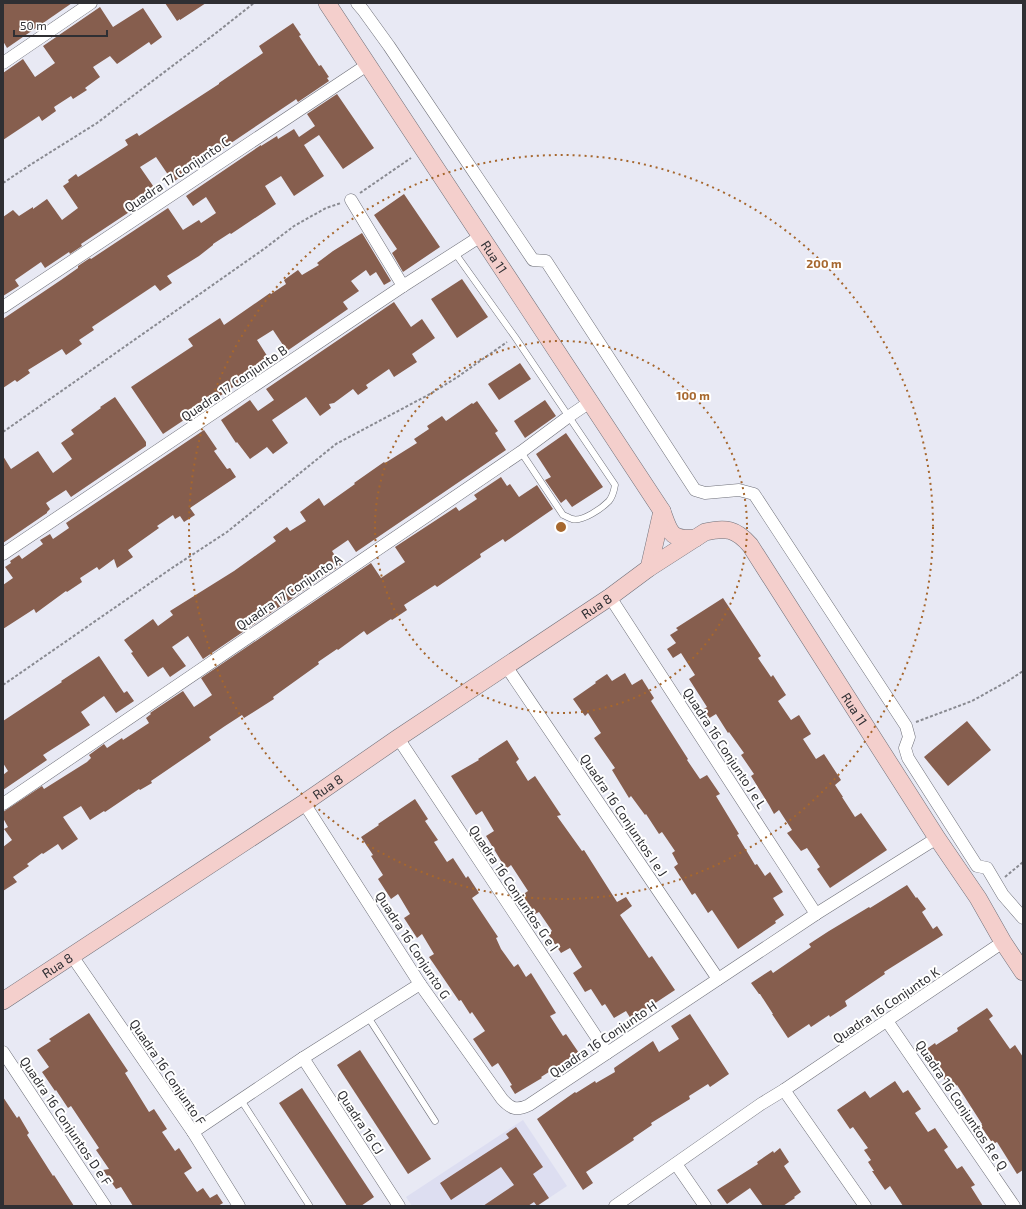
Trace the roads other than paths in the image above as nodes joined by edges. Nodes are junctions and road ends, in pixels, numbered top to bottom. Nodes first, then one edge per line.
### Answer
1 (90, 3) edge
2 (327, 3) edge
3 (356, 3) edge
4 (3, 62) edge
5 (367, 65) junction
6 (351, 200) road end
7 (481, 236) junction
8 (455, 253) junction
9 (403, 286) junction
10 (3, 307) edge
11 (590, 402) junction
12 (568, 417) junction
13 (521, 452) junction
14 (662, 511) junction
15 (696, 538) junction
16 (3, 554) edge
17 (648, 568) junction
18 (610, 597) junction
19 (506, 666) junction
20 (398, 738) junction
21 (304, 803) junction
22 (3, 804) edge
23 (937, 838) junction
24 (816, 914) junction
25 (1023, 918) edge
26 (1003, 942) junction
27 (72, 956) junction
28 (1023, 972) edge
29 (718, 980) junction
30 (420, 984) junction
31 (3, 1001) edge
32 (368, 1017) junction
33 (887, 1021) junction
34 (3, 1052) edge
35 (607, 1053) junction
36 (302, 1058) junction
37 (784, 1090) junction
38 (502, 1099) joint
39 (240, 1100) junction
40 (435, 1121) dead end
41 (193, 1132) junction
42 (676, 1164) junction
43 (398, 1204) edge
44 (309, 1205) dead end
45 (105, 1206) edge
46 (239, 1206) edge
47 (615, 1206) edge
48 (705, 1206) edge
49 (865, 1206) edge
50 (1014, 1206) edge

1 - 4 street
2 - 5 main road, Rua 11
3 - 25 street
5 - 7 main road, Rua 11
5 - 10 street, Quadra 17 Conjunto C
6 - 9 street
7 - 8 street, Quadra 17 Conjunto B
7 - 11 main road, Rua 11
8 - 9 street, Quadra 17 Conjunto B
8 - 12 lane
9 - 16 street, Quadra 17 Conjunto B
11 - 12 street, Quadra 17 Conjunto A
11 - 14 main road, Rua 11
12 - 13 street, Quadra 17 Conjunto A
12 - 13 lane
13 - 22 street, Quadra 17 Conjunto A
14 - 15 main road, Rua 11
14 - 17 main road
15 - 17 main road, Rua 11
15 - 23 main road, Rua 11
17 - 18 main road, Rua 8
18 - 19 main road, Rua 8
18 - 24 street, Quadra 16 Conjunto J e L
19 - 20 main road, Rua 8
19 - 29 street, Quadra 16 Conjuntos I e J
20 - 21 main road, Rua 8
20 - 35 street, Quadra 16 Conjuntos G e I
21 - 27 main road, Rua 8
21 - 30 street, Quadra 16 Conjunto G
23 - 24 street
23 - 26 main road, Rua 11
24 - 29 street
26 - 28 main road, Rua 11
26 - 33 street, Quadra 16 Conjunto K
27 - 31 main road, Rua 8
27 - 41 street, Quadra 16 Conjunto F
29 - 35 street, Quadra 16 Conjunto H
30 - 32 street
30 - 38 street, Quadra 16 Conjunto G
32 - 36 street
32 - 40 lane
33 - 37 street, Quadra 16 Conjunto K
33 - 50 street, Quadra 16 Conjuntos R e Q
34 - 45 street, Quadra 16 Conjuntos D e F
35 - 38 street, Quadra 16 Conjunto H
36 - 39 street
36 - 43 street, Quadra 16 CJ
37 - 42 street
37 - 49 street
39 - 41 street
39 - 44 lane
41 - 46 street, Quadra 16 Conjunto F
42 - 47 street
42 - 48 street

